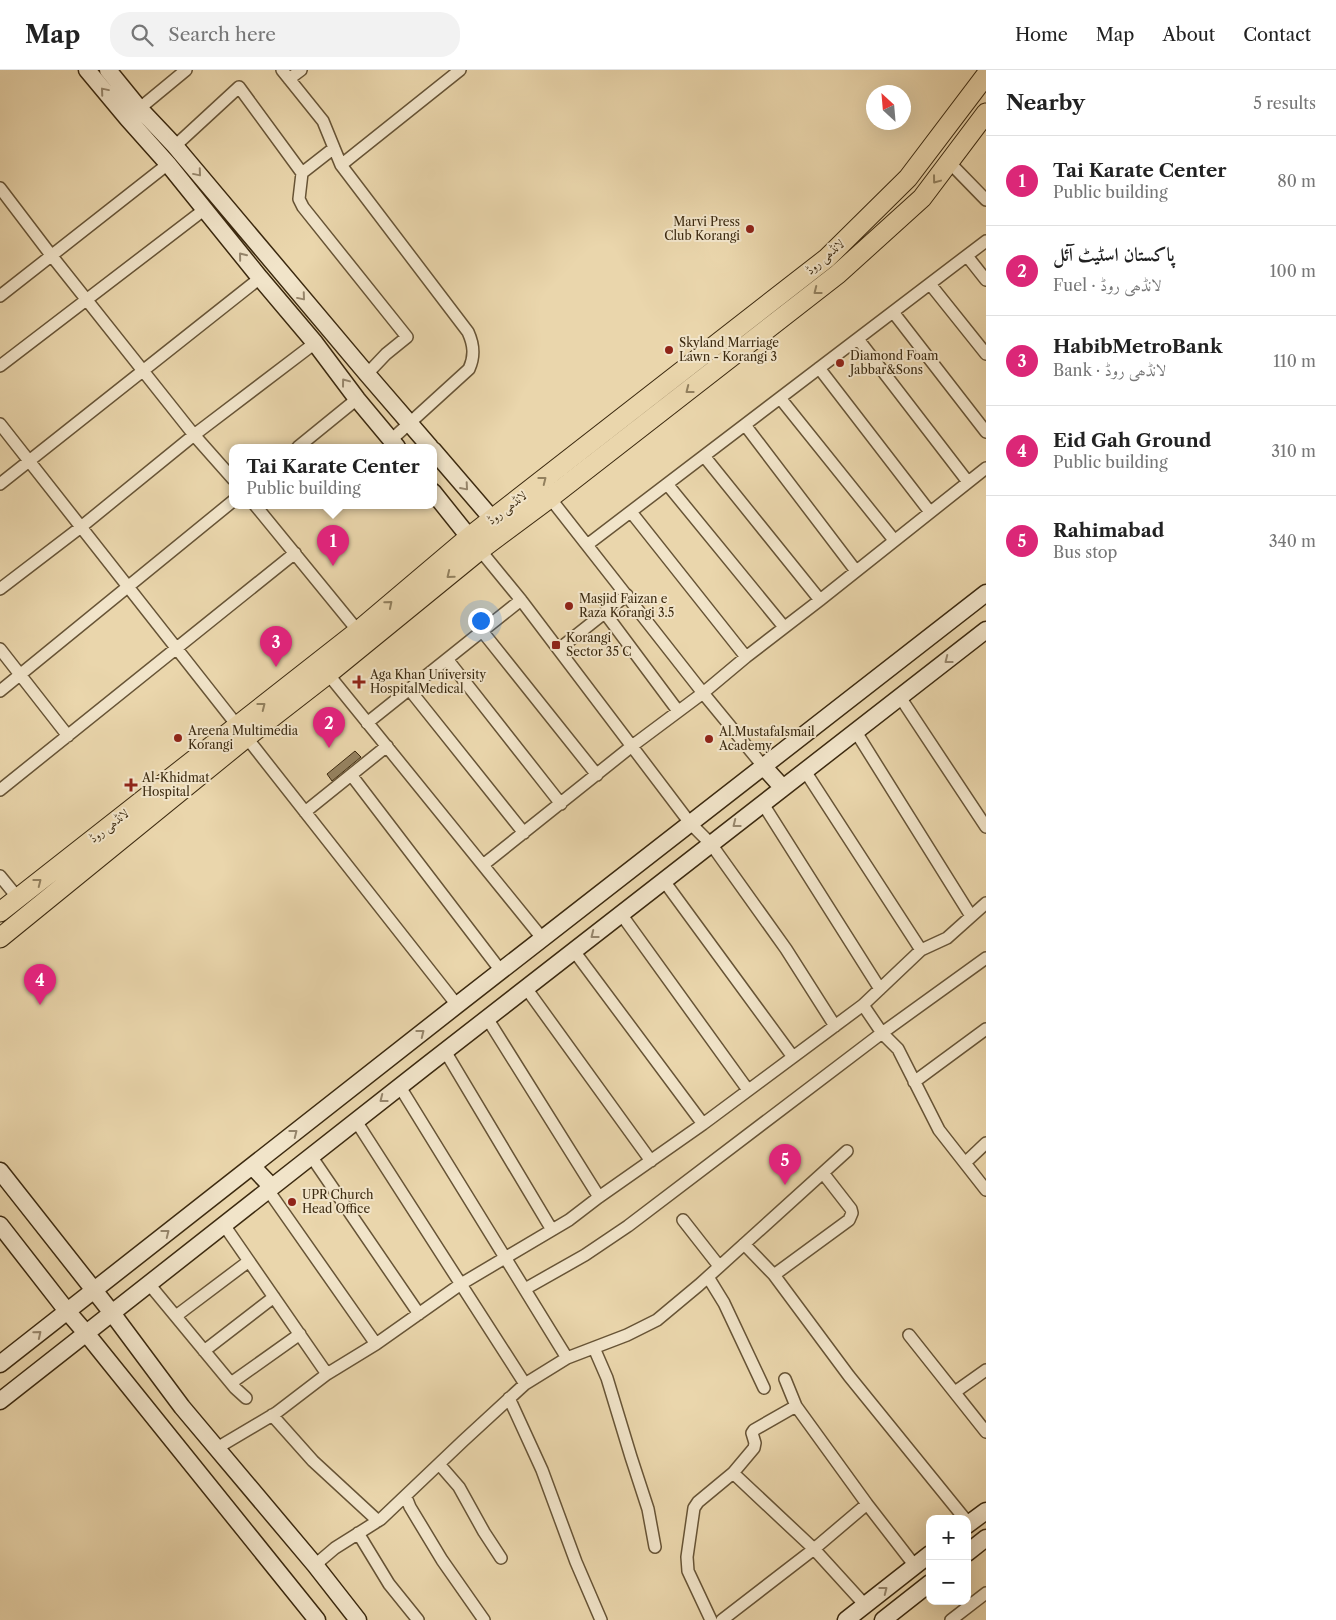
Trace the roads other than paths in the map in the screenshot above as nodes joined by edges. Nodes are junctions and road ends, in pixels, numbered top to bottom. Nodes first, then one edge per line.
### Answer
1 (87, 70) edge
2 (108, 70) edge
3 (186, 70) edge
4 (301, 70) edge
5 (460, 70) edge
6 (285, 75) edge
7 (986, 75) edge
8 (133, 113) junction
9 (986, 113) edge
10 (176, 146) junction
11 (334, 148) junction
12 (950, 162) junction
13 (168, 164) junction
14 (341, 165) junction
15 (302, 173) junction
16 (0, 188) edge
17 (986, 200) edge
18 (205, 209) junction
19 (986, 241) edge
20 (51, 255) junction
21 (967, 256) junction
22 (260, 278) junction
23 (986, 280) edge
24 (930, 284) junction
25 (0, 296) edge
26 (87, 299) junction
27 (893, 312) junction
28 (858, 339) junction
29 (316, 343) junction
30 (986, 354) edge
31 (0, 366) edge
32 (819, 368) junction
33 (143, 372) junction
34 (367, 374) junction
35 (780, 398) junction
36 (357, 399) junction
37 (410, 423) junction
38 (0, 424) edge
39 (745, 424) junction
40 (986, 432) edge
41 (194, 435) junction
42 (302, 444) edge
43 (394, 444) edge
44 (428, 444) edge
45 (437, 455) edge
46 (704, 456) junction
47 (29, 461) junction
48 (986, 468) edge
49 (229, 474) edge
50 (968, 482) junction
51 (0, 484) edge
52 (667, 484) junction
53 (437, 497) edge
54 (550, 498) junction
55 (229, 504) edge
56 (258, 509) edge
57 (631, 512) junction
58 (930, 512) junction
59 (498, 526) junction
60 (81, 527) junction
61 (894, 540) junction
62 (475, 544) junction
63 (588, 545) junction
64 (295, 554) junction
65 (856, 571) junction
66 (128, 586) junction
67 (0, 589) edge
68 (986, 593) edge
69 (628, 595) junction
70 (521, 600) junction
71 (820, 600) junction
72 (604, 613) junction
73 (784, 627) junction
74 (358, 630) junction
75 (986, 630) edge
76 (482, 631) junction
77 (176, 647) junction
78 (0, 649) edge
79 (559, 649) junction
80 (746, 657) junction
81 (447, 659) junction
82 (20, 674) junction
83 (328, 674) junction
84 (408, 689) junction
85 (0, 691) edge
86 (703, 693) junction
87 (900, 697) junction
88 (678, 711) junction
89 (367, 722) junction
90 (242, 731) junction
91 (856, 732) junction
92 (68, 736) junction
93 (387, 746) junction
94 (632, 746) junction
95 (763, 766) junction
96 (805, 771) junction
97 (597, 775) junction
98 (352, 776) junction
99 (783, 788) junction
100 (0, 790) edge
101 (561, 804) junction
102 (763, 804) junction
103 (305, 812) junction
104 (690, 823) junction
105 (986, 827) edge
106 (524, 833) junction
107 (711, 844) junction
108 (483, 866) junction
109 (0, 876) edge
110 (664, 881) junction
111 (18, 898) junction
112 (986, 903) edge
113 (0, 912) edge
114 (621, 914) junction
115 (971, 916) junction
116 (0, 938) edge
117 (542, 938) junction
118 (921, 950) junction
119 (574, 951) junction
120 (986, 958) edge
121 (508, 966) junction
122 (529, 985) junction
123 (880, 989) junction
124 (457, 1004) junction
125 (863, 1005) junction
126 (487, 1018) junction
127 (835, 1026) junction
128 (986, 1029) edge
129 (882, 1033) junction
130 (445, 1051) junction
131 (792, 1058) junction
132 (914, 1082) junction
133 (400, 1086) junction
134 (748, 1090) junction
135 (356, 1120) junction
136 (703, 1124) junction
137 (986, 1143) edge
138 (847, 1151) dead end
139 (311, 1156) junction
140 (651, 1161) junction
141 (965, 1163) junction
142 (252, 1166) junction
143 (0, 1171) edge
144 (823, 1173) junction
145 (270, 1189) junction
146 (986, 1190) edge
147 (600, 1197) junction
148 (683, 1220) dead end
149 (0, 1225) edge
150 (224, 1225) junction
151 (552, 1230) junction
152 (744, 1244) junction
153 (505, 1257) junction
154 (249, 1261) junction
155 (719, 1266) junction
156 (774, 1275) junction
157 (708, 1277) junction
158 (149, 1284) junction
159 (462, 1284) junction
160 (525, 1289) junction
161 (93, 1290) junction
162 (274, 1297) junction
163 (67, 1311) junction
164 (112, 1313) junction
165 (419, 1314) junction
166 (176, 1316) junction
167 (86, 1333) junction
168 (300, 1334) junction
169 (909, 1335) dead end
170 (376, 1344) junction
171 (594, 1348) junction
172 (204, 1350) junction
173 (567, 1358) junction
174 (0, 1364) edge
175 (986, 1370) edge
176 (327, 1374) junction
177 (786, 1379) dead end
178 (230, 1383) junction
179 (526, 1384) junction
180 (764, 1388) dead end
181 (955, 1392) junction
182 (246, 1398) dead end
183 (509, 1398) junction
184 (0, 1401) edge
185 (796, 1406) junction
186 (272, 1415) junction
187 (986, 1432) edge
188 (217, 1448) junction
189 (439, 1464) junction
190 (732, 1472) junction
191 (406, 1497) junction
192 (867, 1504) junction
193 (986, 1511) edge
194 (961, 1515) edge
195 (971, 1520) edge
196 (378, 1521) junction
197 (358, 1534) junction
198 (986, 1538) edge
199 (655, 1547) dead end
200 (814, 1550) junction
201 (971, 1550) edge
202 (926, 1557) edge
203 (501, 1558) dead end
204 (315, 1565) junction
205 (915, 1566) junction
206 (926, 1586) edge
207 (986, 1593) edge
208 (865, 1605) junction
209 (317, 1620) edge
210 (358, 1620) edge
211 (418, 1620) edge
212 (484, 1620) edge
213 (601, 1620) edge
214 (711, 1620) edge
215 (722, 1620) edge
216 (846, 1620) edge
217 (883, 1620) edge
218 (951, 1620) edge

8 -> 1 street
2 - 8 street
3 - 8 street
4 - 6 street
5 - 14 street
6 - 11 street
59 -> 7 main road, لانڈھی روڈ
8 - 10 street
8 - 13 street
9 - 12 main road, لانڈھی روڈ
10 - 15 street
10 -> 34 street
11 - 14 street
11 - 15 street
12 - 17 street
12 -> 54 main road, لانڈھی روڈ
13 - 18 street
13 - 20 street
14 - 37 street
15 - 34 street
16 - 20 street
22 -> 18 street
18 - 26 street
19 - 21 street
20 - 25 street
20 - 26 street
21 - 23 street
21 - 24 street
22 - 29 street
22 - 33 street
24 - 27 street
24 - 30 street
26 - 31 street
26 - 33 street
27 - 28 street
27 - 40 street
28 - 32 street
28 - 50 street
36 -> 29 street
29 - 41 street
32 - 35 street
32 - 58 street
33 - 41 street
33 - 47 street
34 - 37 street
35 - 39 street
35 - 61 street
36 - 42 street
36 - 43 street
37 - 43 street
37 - 44 street
38 - 47 street
39 - 46 street
39 - 65 street
41 - 49 street
41 - 60 street
45 -> 59 street
46 - 52 street
46 - 71 street
47 - 51 street
47 - 60 street
48 - 50 street
50 - 58 street
52 - 57 street
52 - 73 street
53 - 62 street
54 - 59 main road, لانڈھی روڈ
54 - 63 street
55 - 66 street
56 - 64 street
57 - 63 street
57 - 80 street
58 - 61 street
59 - 62 main road, لانڈھی روڈ
60 - 66 street
60 - 67 street
61 - 65 street
62 - 70 street
74 -> 62 main road, لانڈھی روڈ
62 -> 83 main road, لانڈھی روڈ
63 - 69 street
64 - 74 street
64 - 77 street
65 - 71 street
66 - 77 street
66 - 82 street
68 - 95 street
69 - 72 street
69 - 86 street
70 - 76 street
70 - 79 street
71 - 73 street
72 - 79 street
72 - 88 street
73 - 80 street
90 -> 74 main road, لانڈھی روڈ
75 -> 87 street
76 - 81 street
76 - 97 street
77 - 90 street
77 - 92 street
78 - 82 street
79 - 94 street
80 - 86 street
81 - 84 street
81 - 101 street
82 - 85 street
82 - 92 street
83 - 89 street
83 - 90 main road, لانڈھی روڈ
84 - 89 street
84 - 106 street
86 - 88 street
86 - 95 street
87 - 91 street
87 - 105 street
88 - 94 street
89 - 93 street
90 - 103 street
111 -> 90 main road, لانڈھی روڈ
90 - 116 main road, لانڈھی روڈ
91 - 96 street
91 - 115 street
92 - 100 street
93 - 98 street
93 - 108 street
94 - 97 street
94 - 104 street
95 - 99 street
95 - 104 street
96 - 99 street
96 - 118 street
97 - 101 street
98 - 103 street
98 - 121 street
99 - 102 street
101 - 106 street
102 -> 107 street
102 - 123 street
103 - 124 street
104 - 107 street
104 - 117 street
106 - 108 street
107 - 110 street
107 - 127 street
108 - 117 street
109 - 111 street
110 - 114 street
110 - 131 street
111 - 113 main road, لانڈھی روڈ
112 - 115 street
114 -> 119 street
114 - 134 street
115 - 118 street
117 - 121 street
118 - 123 street
119 - 122 street
119 - 136 street
120 - 129 street
121 - 122 street
121 - 124 street
122 - 126 street
122 - 140 street
123 - 125 street
142 -> 124 street
125 - 127 street
125 - 129 street
126 - 130 street
126 - 147 street
127 - 131 street
128 - 132 street
129 - 132 street
129 - 160 street
130 - 133 street
130 - 151 street
131 - 134 street
132 - 141 street
133 -> 135 street
133 - 153 street
134 - 136 street
135 - 139 street
135 - 159 street
136 - 140 street
137 - 141 street
138 - 144 street
139 - 145 street
139 - 165 street
140 - 147 street
141 - 146 street
142 - 145 street
161 -> 142 street
143 - 161 street
144 - 152 street
144 - 156 street
145 - 150 street
145 - 170 street
147 - 151 street
148 - 155 street
149 - 163 street
150 - 154 street
150 - 158 street
151 - 153 street
152 - 155 street
152 - 156 street
153 - 159 street
153 - 160 street
154 - 162 street
154 - 166 street
155 - 157 street
156 - 194 street
157 - 171 street
157 - 180 street
158 - 164 street
158 - 166 street
159 - 165 street
159 - 179 street
160 - 173 street
161 - 163 street
161 - 164 street
162 - 168 street
162 - 172 street
163 - 167 street
174 -> 163 street
164 - 167 street
164 - 188 street
165 - 170 street
166 - 172 street
167 - 184 street
167 - 209 street
168 - 176 street
168 - 178 street
169 - 181 street
170 - 176 street
171 - 173 street
171 - 199 street
172 - 178 street
173 - 179 street
175 - 181 street
176 - 186 street
177 - 185 street
178 - 182 street
179 - 183 street
181 - 187 street
183 - 189 street
183 - 213 street
185 - 190 street
185 - 192 street
186 - 188 street
186 - 196 street
188 - 204 street
189 - 191 street
189 - 203 street
190 - 200 street
190 - 214 street
191 - 196 street
191 - 212 street
192 - 200 street
192 - 205 street
193 - 195 street
196 - 197 street
197 - 204 street
197 - 211 street
198 - 201 street
200 - 208 street
200 - 215 street
202 - 205 street
204 - 210 street
208 -> 205 street
206 - 217 street
207 - 218 street
208 - 216 street

